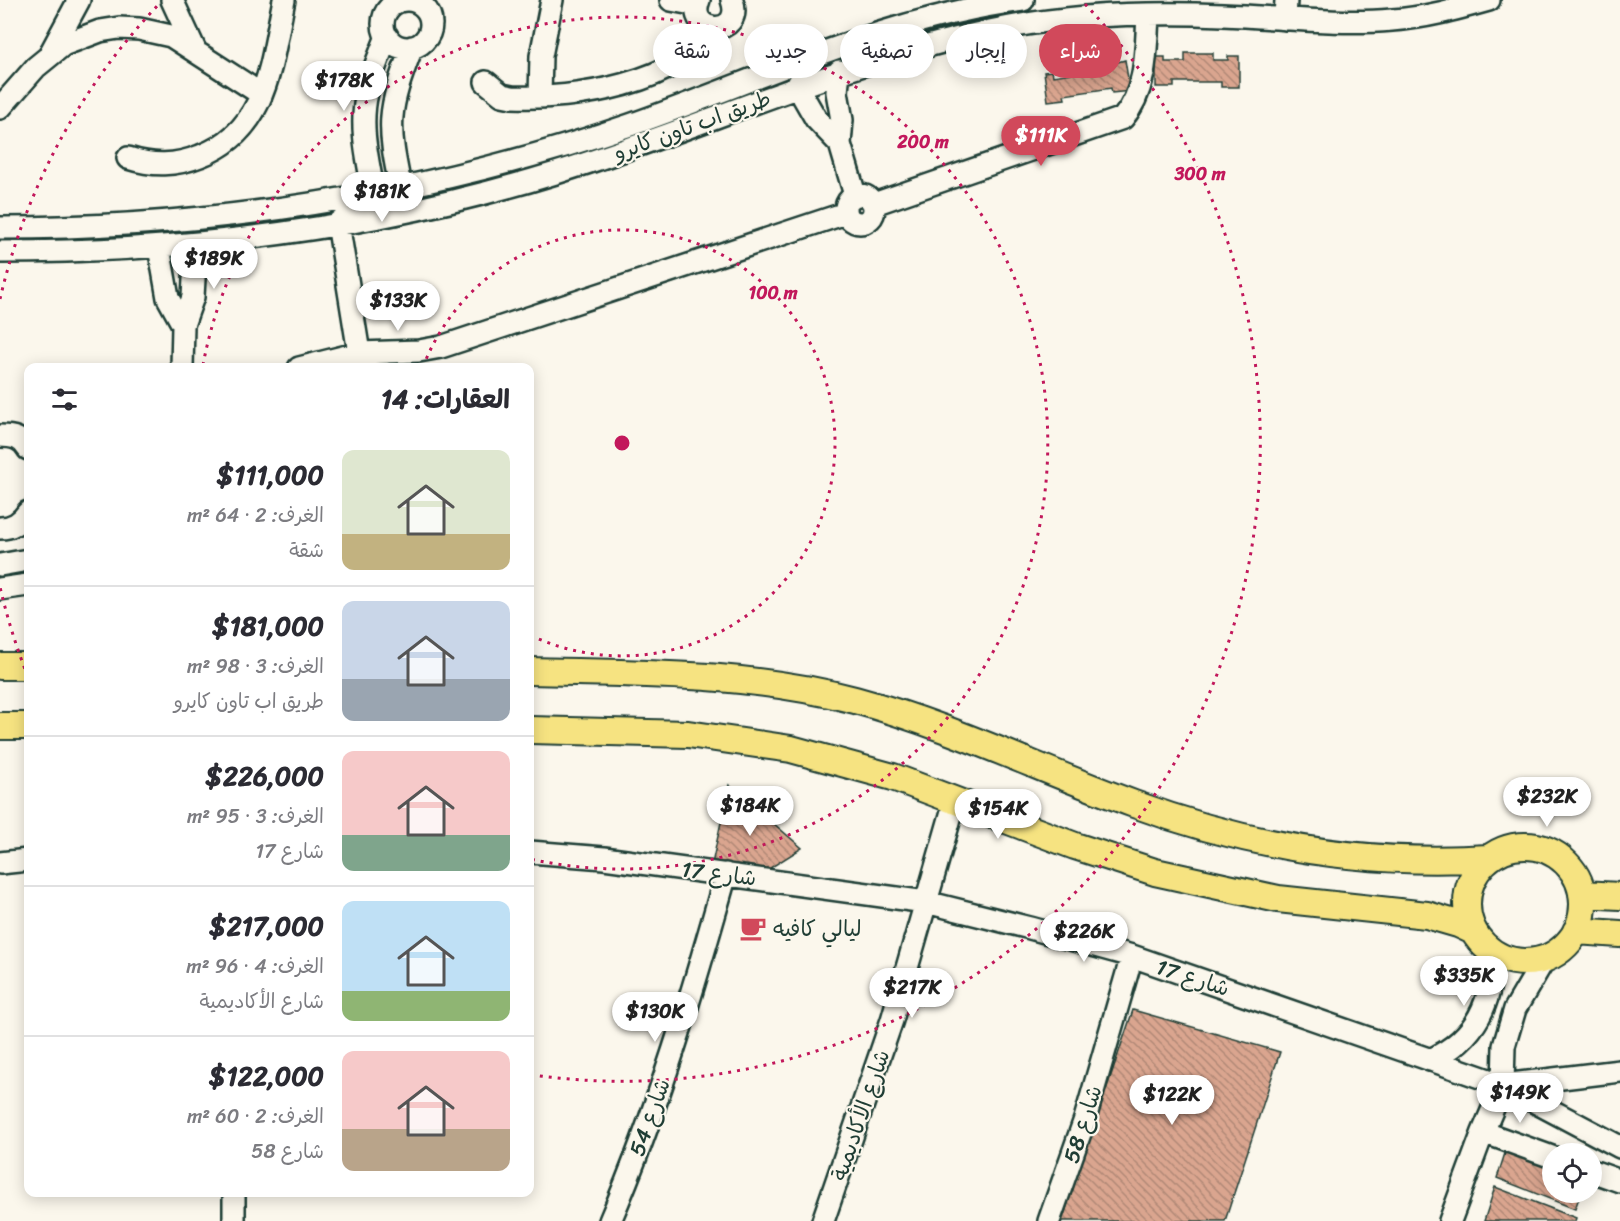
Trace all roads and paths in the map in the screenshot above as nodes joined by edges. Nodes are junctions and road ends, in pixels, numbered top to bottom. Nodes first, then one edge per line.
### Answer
1 (79, 0) edge
2 (172, 0) edge
3 (284, 0) edge
4 (552, 0) edge
5 (671, 0) edge
6 (732, 0) edge
7 (1023, 0) edge
8 (1466, 0) edge
9 (1489, 0) edge
10 (401, 1) edge
11 (698, 3) edge
12 (429, 5) edge
13 (1285, 10) edge
14 (1442, 13) junction
15 (1140, 14) junction
16 (705, 24) edge
17 (727, 24) edge
18 (914, 24) edge
19 (387, 36) junction
20 (840, 46) edge
21 (412, 47) junction
22 (195, 50) junction
23 (49, 55) junction
24 (840, 55) edge
25 (839, 71) junction
26 (653, 72) edge
27 (486, 82) dead end
28 (797, 86) junction
29 (261, 94) junction
30 (540, 96) junction
31 (0, 108) edge
32 (840, 144) junction
33 (128, 158) dead end
34 (401, 190) junction
35 (374, 194) junction
36 (858, 204) junction
37 (338, 223) junction
38 (0, 228) edge
39 (196, 244) junction
40 (159, 247) junction
41 (0, 252) edge
42 (183, 325) junction
43 (441, 347) junction
44 (359, 353) junction
45 (182, 363) edge
46 (319, 363) edge
47 (370, 363) edge
48 (421, 363) edge
49 (0, 436) edge
50 (24, 441) edge
51 (24, 517) edge
52 (0, 528) edge
53 (24, 561) edge
54 (0, 565) edge
55 (24, 586) edge
56 (0, 589) edge
57 (0, 666) edge
58 (24, 666) edge
59 (534, 671) edge
60 (0, 726) edge
61 (24, 726) edge
62 (534, 730) edge
63 (955, 801) junction
64 (534, 852) edge
65 (1489, 858) junction
66 (24, 860) edge
67 (0, 863) edge
68 (726, 874) junction
69 (1582, 894) junction
70 (1620, 896) edge
71 (926, 902) junction
72 (1473, 931) junction
73 (1576, 931) junction
74 (1620, 934) edge
75 (1491, 951) junction
76 (1132, 956) junction
77 (1545, 958) junction
78 (1430, 1060) junction
79 (1620, 1071) edge
80 (1503, 1085) junction
81 (1483, 1132) junction
82 (1620, 1147) edge
83 (1542, 1153) edge
84 (1602, 1175) edge
85 (1620, 1181) edge
86 (234, 1197) edge
87 (234, 1221) edge
88 (610, 1221) edge
89 (823, 1221) edge
90 (1049, 1221) edge
91 (1450, 1221) edge

1 - 23 street
2 - 22 street
3 - 29 street
4 - 30 street
5 - 11 street
6 - 17 street
7 - 18 street, طريق اب تاون كايرو
8 - 14 street
9 - 14 street, طريق اب تاون كايرو
10 - 12 street
10 - 19 street
11 - 16 street
12 - 21 street
13 - 14 street, طريق اب تاون كايرو
13 - 15 street, طريق اب تاون كايرو
15 - 25 street, طريق اب تاون كايرو
15 - 36 street
19 - 21 street
19 - 35 street
20 - 34 street, طريق اب تاون كايرو
21 - 34 street
22 - 23 street
22 - 29 street
23 - 31 street
24 - 28 street
25 - 28 street, طريق اب تاون كايرو
25 - 32 street
26 - 30 street
27 - 30 street
28 - 32 street
28 - 37 street, طريق اب تاون كايرو
29 - 33 street
32 - 36 street
34 - 35 street, طريق اب تاون كايرو
34 - 37 street
35 - 38 street, طريق اب تاون كايرو
36 - 43 street
37 - 39 street, طريق اب تاون كايرو
37 - 44 street
39 - 40 street, طريق اب تاون كايرو
39 - 42 street
40 - 41 street, طريق اب تاون كايرو
40 - 42 street
42 - 45 street
43 - 44 street
43 - 48 street
44 - 46 street
44 - 47 street
49 - 50 street
51 - 52 street
53 - 54 street
55 - 56 street
57 - 58 main road
59 - 65 main road
60 - 61 main road
62 - 63 main road
63 - 71 street, شارع الأكاديمية
63 - 72 main road
64 - 68 street, شارع 17
65 - 69 main road
65 - 72 main road
66 - 67 street
68 - 71 street, شارع 17
68 - 88 street, شارع 54
69 - 70 main road
69 - 73 main road
71 - 76 street, شارع 17
71 - 89 street, شارع الأكاديمية
72 - 75 main road
73 - 74 main road
73 - 77 main road
75 - 77 main road
75 - 78 street
76 - 78 street, شارع 17
76 - 90 street, شارع 58
77 - 80 street
78 - 80 street, شارع 17
79 - 80 street
80 - 81 street
80 - 82 street, شارع 17
81 - 83 street
81 - 91 street
84 - 85 street
86 - 87 street

